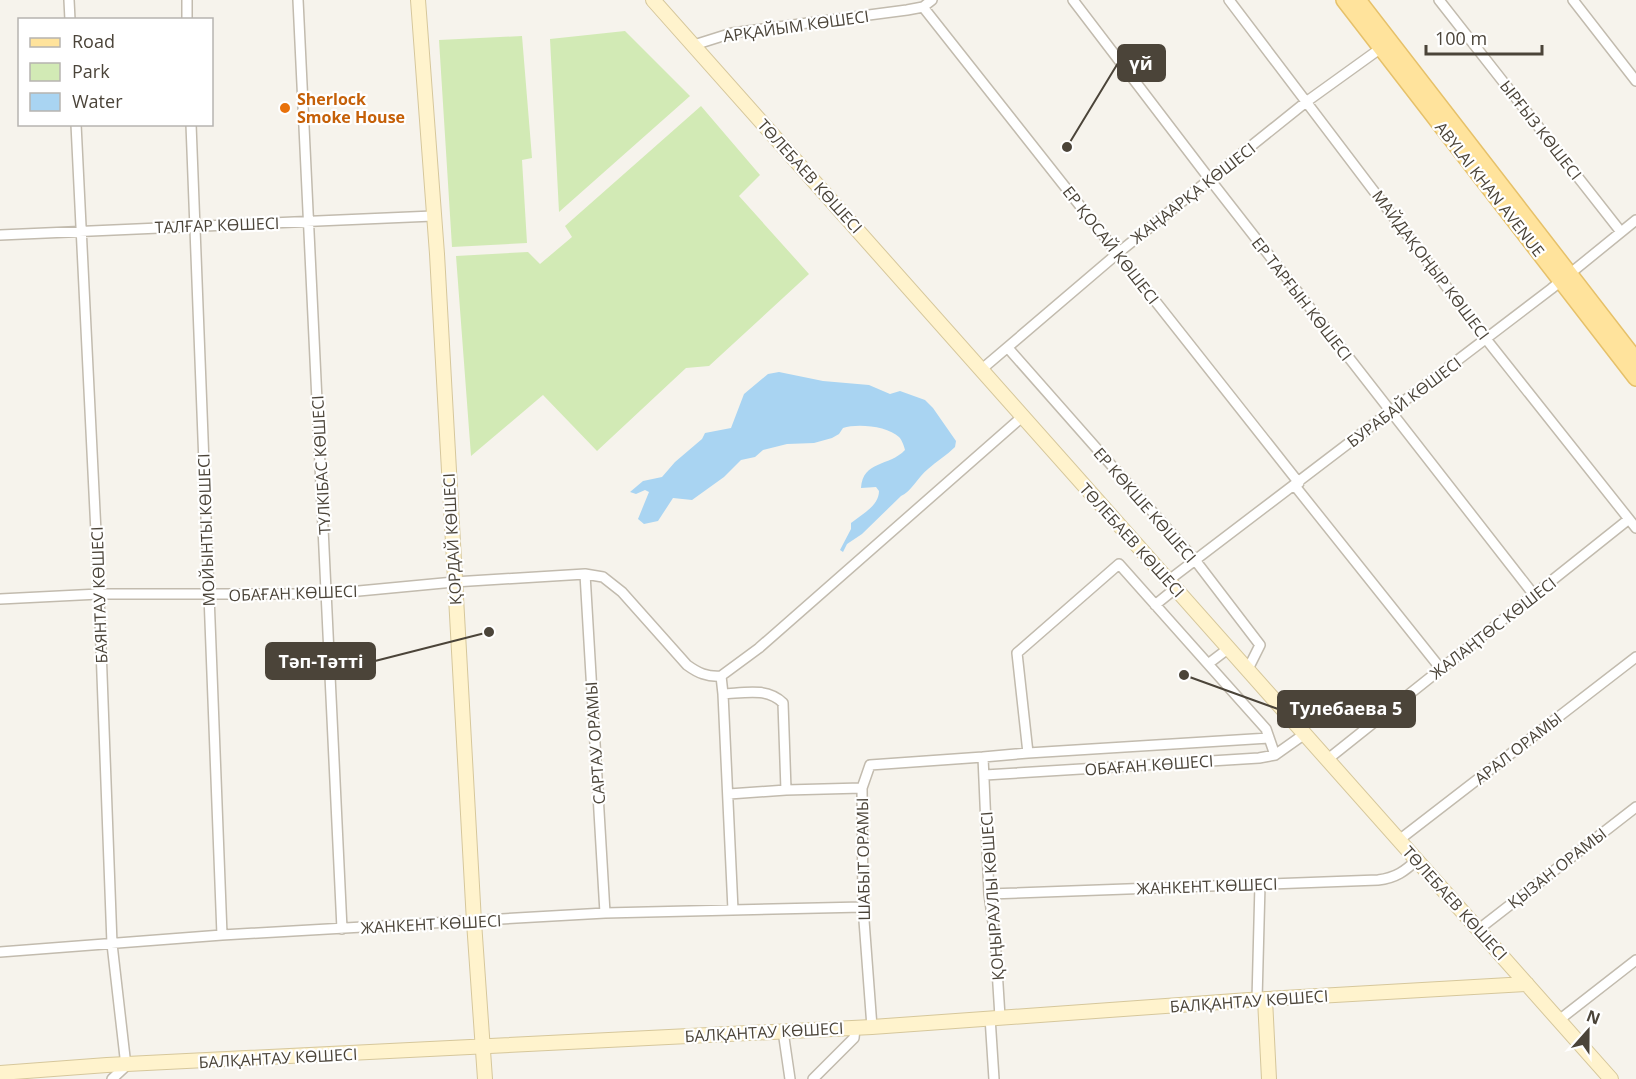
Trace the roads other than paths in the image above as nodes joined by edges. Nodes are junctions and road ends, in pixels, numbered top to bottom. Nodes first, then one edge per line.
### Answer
1 (69, 0) edge
2 (187, 0) edge
3 (298, 0) edge
4 (418, 0) edge
5 (653, 0) edge
6 (932, 0) edge
7 (1073, 0) edge
8 (1229, 0) edge
9 (1344, 0) edge
10 (1439, 0) edge
11 (1573, 0) edge
12 (1363, 5) edge
13 (923, 7) junction
14 (70, 18) edge
15 (187, 18) edge
16 (694, 45) junction
17 (1381, 48) junction
18 (1636, 81) edge
19 (1306, 102) junction
20 (76, 126) edge
21 (191, 126) edge
22 (1211, 180) junction
23 (433, 216) junction
24 (1636, 220) edge
25 (309, 222) junction
26 (195, 225) junction
27 (81, 232) junction
28 (1621, 232) junction
29 (0, 235) edge
30 (1118, 253) junction
31 (1565, 278) junction
32 (1486, 339) junction
33 (1008, 348) junction
34 (1636, 360) edge
35 (982, 369) junction
36 (1636, 378) edge
37 (1390, 412) junction
38 (1022, 417) junction
39 (1297, 484) junction
40 (1629, 519) junction
41 (1636, 528) edge
42 (1195, 560) junction
43 (585, 574) junction
44 (454, 582) junction
45 (1172, 584) junction
46 (99, 594) junction
47 (327, 594) junction
48 (1534, 595) junction
49 (208, 596) junction
50 (0, 599) edge
51 (1155, 605) junction
52 (1229, 648) junction
53 (1636, 657) edge
54 (1208, 664) junction
55 (1248, 669) junction
56 (1441, 669) junction
57 (721, 676) junction
58 (723, 694) junction
59 (1306, 733) junction
60 (1269, 738) junction
61 (1086, 749) junction
62 (1028, 753) junction
63 (1275, 755) junction
64 (983, 757) junction
65 (1328, 759) junction
66 (1088, 769) junction
67 (985, 775) junction
68 (862, 788) junction
69 (786, 790) junction
70 (729, 795) junction
71 (1636, 807) edge
72 (1400, 840) junction
73 (1418, 859) junction
74 (1260, 884) junction
75 (989, 894) junction
76 (864, 908) junction
77 (734, 909) junction
78 (605, 913) junction
79 (474, 921) junction
80 (342, 929) junction
81 (1479, 929) junction
82 (222, 935) junction
83 (112, 944) junction
84 (0, 951) edge
85 (1636, 960) edge
86 (1527, 984) junction
87 (1261, 1000) junction
88 (995, 1017) junction
89 (1559, 1020) junction
90 (872, 1027) junction
91 (855, 1028) junction
92 (783, 1031) junction
93 (482, 1048) junction
94 (126, 1066) junction
95 (0, 1073) edge
96 (112, 1079) edge
97 (485, 1079) edge
98 (790, 1079) edge
99 (813, 1079) edge
100 (994, 1079) edge
101 (1269, 1079) edge
102 (1611, 1079) edge

1 - 14 street
2 - 15 street
3 - 25 street, ТҮЛКІБАС КӨШЕСІ
4 - 23 street, ҚОРДАЙ КӨШЕСІ
5 - 16 street, ТӨЛЕБАЕВ КӨШЕСІ
6 - 13 street
7 - 22 street, ЕР ТАРҒЫН КӨШЕСІ
8 - 19 street, МАЙДАҚОҢЫР КӨШЕСІ
9 - 12 main road, ABYLAI KHAN AVENUE
10 - 28 street, ЫРҒЫЗ КӨШЕСІ
11 - 18 street
12 - 17 main road, ABYLAI KHAN AVENUE
12 - 31 main road, ABYLAI KHAN AVENUE
13 - 16 street, АРҚАЙЫМ КӨШЕСІ
13 - 30 street, ЕР ҚОСАЙ КӨШЕСІ
16 - 35 street, ТӨЛЕБАЕВ КӨШЕСІ
17 - 19 street, ЖАҢААРҚА КӨШЕСІ
17 - 31 main road, ABYLAI KHAN AVENUE
19 - 22 street, ЖАҢААРҚА КӨШЕСІ
19 - 32 street, МАЙДАҚОҢЫР КӨШЕСІ
20 - 27 street, БАЯНТАУ КӨШЕСІ
21 - 26 street, МОЙЫНТЫ КӨШЕСІ
22 - 30 street, ЖАҢААРҚА КӨШЕСІ
22 - 37 street, ЕР ТАРҒЫН КӨШЕСІ
23 - 25 street, ТАЛҒАР КӨШЕСІ
23 - 44 street, ҚОРДАЙ КӨШЕСІ
24 - 28 street, БУРАБАЙ КӨШЕСІ
25 - 26 street, ТАЛҒАР КӨШЕСІ
25 - 47 street, ТҮЛКІБАС КӨШЕСІ
26 - 27 street, ТАЛҒАР КӨШЕСІ
26 - 49 street, МОЙЫНТЫ КӨШЕСІ
27 - 29 street, ТАЛҒАР КӨШЕСІ
27 - 46 street, БАЯНТАУ КӨШЕСІ
28 - 31 street, БУРАБАЙ КӨШЕСІ
30 - 33 street, ЖАҢААРҚА КӨШЕСІ
30 - 39 street, ЕР ҚОСАЙ КӨШЕСІ
31 - 32 street, БУРАБАЙ КӨШЕСІ
31 - 34 main road, ABYLAI KHAN AVENUE
31 - 36 main road, ABYLAI KHAN AVENUE
32 - 37 street, БУРАБАЙ КӨШЕСІ
32 - 40 street, МАЙДАҚОҢЫР КӨШЕСІ
33 - 35 street, ЖАҢААРҚА КӨШЕСІ
33 - 42 street, ЕР КӨКШЕ КӨШЕСІ
35 - 38 street, ТӨЛЕБАЕВ КӨШЕСІ
37 - 39 street, БУРАБАЙ КӨШЕСІ
37 - 48 street, ЕР ТАРҒЫН КӨШЕСІ
38 - 45 street, ТӨЛЕБАЕВ КӨШЕСІ
38 - 57 street
39 - 42 street, БУРАБАЙ КӨШЕСІ
39 - 56 street, ЕР ҚОСАЙ КӨШЕСІ
40 - 41 street, МАЙДАҚОҢЫР КӨШЕСІ
40 - 48 street, ЖАЛАҢТӨС КӨШЕСІ
42 - 45 street, БУРАБАЙ КӨШЕСІ
42 - 55 street, ЕР КӨКШЕ КӨШЕСІ
43 - 44 street, ОБАҒАН КӨШЕСІ
43 - 57 street
43 - 78 street, САРТАУ ОРАМЫ
44 - 47 street, ОБАҒАН КӨШЕСІ
44 - 79 street, ҚОРДАЙ КӨШЕСІ
45 - 51 street, БУРАБАЙ КӨШЕСІ
45 - 52 street, ТӨЛЕБАЕВ КӨШЕСІ
46 - 49 street, ОБАҒАН КӨШЕСІ
46 - 50 street, ОБАҒАН КӨШЕСІ
46 - 83 street, БАЯНТАУ КӨШЕСІ
47 - 49 street, ОБАҒАН КӨШЕСІ
47 - 80 street, ТҮЛКІБАС КӨШЕСІ
48 - 56 street, ЖАЛАҢТӨС КӨШЕСІ
49 - 82 street, МОЙЫНТЫ КӨШЕСІ
51 - 54 street
51 - 62 street
52 - 54 street
52 - 55 street, ТӨЛЕБАЕВ КӨШЕСІ
53 - 72 street, АРАЛ ОРАМЫ
54 - 60 street
55 - 59 street, ТӨЛЕБАЕВ КӨШЕСІ
56 - 65 street, ЖАЛАҢТӨС КӨШЕСІ
57 - 58 street
58 - 69 street
58 - 70 street
59 - 63 street, ОБАҒАН КӨШЕСІ
59 - 65 street, ТӨЛЕБАЕВ КӨШЕСІ
60 - 61 street
60 - 63 street
61 - 62 street
61 - 66 street
62 - 64 street
63 - 66 street, ОБАҒАН КӨШЕСІ
64 - 67 street, ҚОҢЫРАУЛЫ КӨШЕСІ
64 - 68 street
65 - 72 street, ТӨЛЕБАЕВ КӨШЕСІ
66 - 67 street, ОБАҒАН КӨШЕСІ
67 - 75 street, ҚОҢЫРАУЛЫ КӨШЕСІ
68 - 69 street, ШАБЫТ ОРАМЫ
68 - 76 street, ШАБЫТ ОРАМЫ
69 - 70 street, ШАБЫТ ОРАМЫ
70 - 77 street
71 - 81 street, ҚЫЗАН ОРАМЫ
72 - 73 street, ТӨЛЕБАЕВ КӨШЕСІ
73 - 74 street, ЖАНКЕНТ КӨШЕСІ
73 - 81 street, ТӨЛЕБАЕВ КӨШЕСІ
74 - 75 street, ЖАНКЕНТ КӨШЕСІ
74 - 87 street
75 - 88 street, ҚОҢЫРАУЛЫ КӨШЕСІ
76 - 77 street, ЖАНКЕНТ КӨШЕСІ
76 - 90 street, ШАБЫТ ОРАМЫ
77 - 78 street, ЖАНКЕНТ КӨШЕСІ
78 - 79 street, ЖАНКЕНТ КӨШЕСІ
79 - 80 street, ЖАНКЕНТ КӨШЕСІ
79 - 93 street, ҚОРДАЙ КӨШЕСІ
80 - 82 street, ЖАНКЕНТ КӨШЕСІ
81 - 86 street, ТӨЛЕБАЕВ КӨШЕСІ
82 - 83 street, ЖАНКЕНТ КӨШЕСІ
83 - 84 street, ЖАНКЕНТ КӨШЕСІ
83 - 94 street, БАЯНТАУ КӨШЕСІ
85 - 89 street
86 - 87 street, БАЛҚАНТАУ КӨШЕСІ
86 - 89 street, ТӨЛЕБАЕВ КӨШЕСІ
87 - 88 street, БАЛҚАНТАУ КӨШЕСІ
87 - 101 street
88 - 90 street, БАЛҚАНТАУ КӨШЕСІ
88 - 100 street, ҚОҢЫРАУЛЫ КӨШЕСІ
89 - 102 street, ТӨЛЕБАЕВ КӨШЕСІ
90 - 91 street, БАЛҚАНТАУ КӨШЕСІ
91 - 92 street, БАЛҚАНТАУ КӨШЕСІ
91 - 99 street
92 - 93 street, БАЛҚАНТАУ КӨШЕСІ
92 - 98 street
93 - 94 street, БАЛҚАНТАУ КӨШЕСІ
93 - 97 street, ҚОРДАЙ КӨШЕСІ
94 - 95 street, БАЛҚАНТАУ КӨШЕСІ
94 - 96 street

